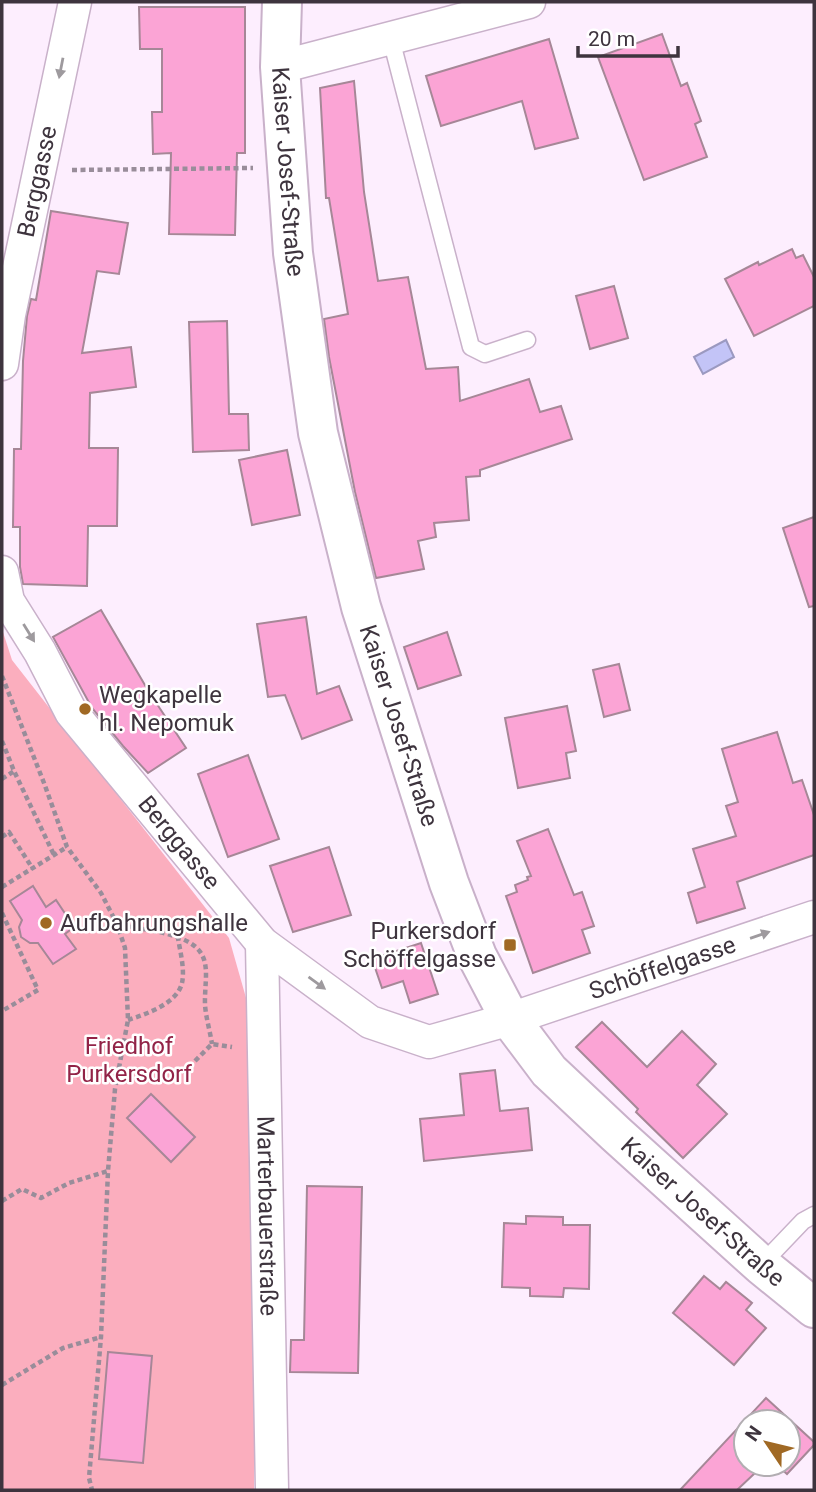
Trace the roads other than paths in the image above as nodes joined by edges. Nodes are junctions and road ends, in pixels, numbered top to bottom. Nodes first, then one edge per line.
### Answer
1 (75, 2) edge
2 (282, 2) edge
3 (528, 2) edge
4 (391, 39) junction
5 (280, 67) junction
6 (527, 340) dead end
7 (2, 364) edge
8 (2, 572) edge
9 (814, 917) edge
10 (262, 943) junction
11 (510, 1019) junction
12 (814, 1215) edge
13 (761, 1265) junction
14 (814, 1308) edge
15 (272, 1490) edge

1 -> 7 street, Berggasse
2 - 5 main road, Kaiser Josef-Straße
3 - 4 street
4 - 5 street
4 - 6 lane
5 - 11 main road, Kaiser Josef-Straße
8 -> 10 street, Berggasse
11 -> 9 street, Schöffelgasse
10 -> 11 street, Berggasse
10 - 15 street, Marterbauerstraße
11 - 13 main road, Kaiser Josef-Straße
12 - 13 lane
13 - 14 main road, Kaiser Josef-Straße

